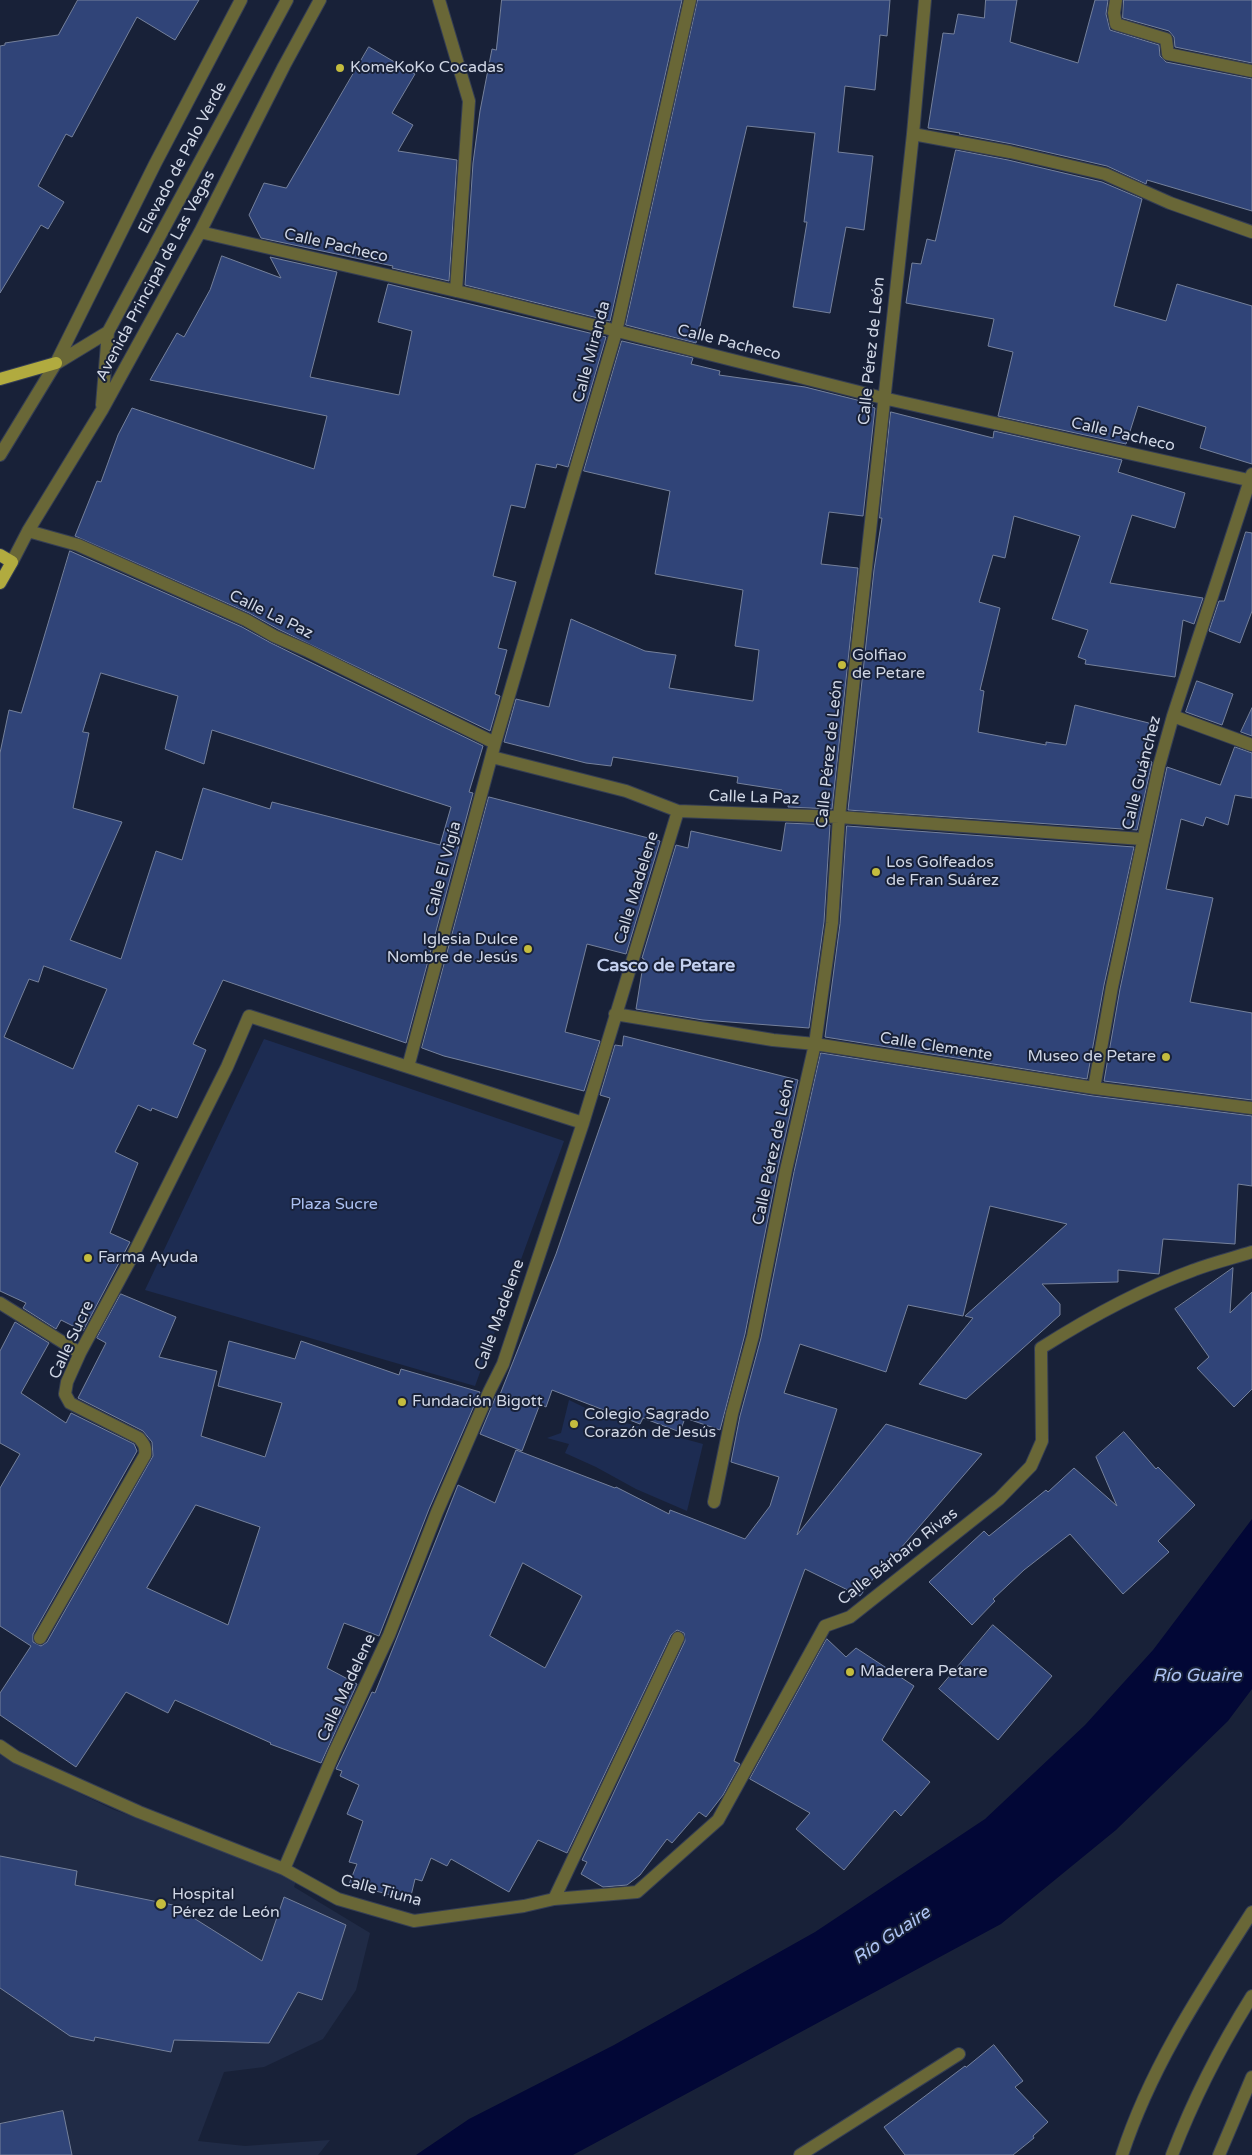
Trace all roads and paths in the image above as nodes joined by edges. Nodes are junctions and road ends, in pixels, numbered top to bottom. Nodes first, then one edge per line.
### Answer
1 (241, 0) edge
2 (287, 0) edge
3 (320, 0) edge
4 (439, 0) edge
5 (690, 0) edge
6 (925, 0) edge
7 (1116, 0) edge
8 (1252, 71) edge
9 (913, 134) junction
10 (200, 232) junction
11 (1252, 232) edge
12 (456, 291) junction
13 (108, 332) junction
14 (616, 332) junction
15 (56, 363) junction
16 (0, 379) edge
17 (883, 398) junction
18 (102, 410) junction
19 (0, 455) edge
20 (1251, 478) edge
21 (28, 531) junction
22 (0, 555) edge
23 (12, 562) junction
24 (0, 583) edge
25 (507, 708) joint
26 (1173, 716) junction
27 (495, 742) junction
28 (1252, 745) edge
29 (492, 757) junction
30 (678, 811) junction
31 (839, 817) junction
32 (1142, 839) junction
33 (615, 1014) junction
34 (815, 1044) junction
35 (408, 1067) junction
36 (1094, 1088) junction
37 (1252, 1108) edge
38 (583, 1123) junction
39 (1252, 1252) edge
40 (0, 1303) edge
41 (80, 1353) junction
42 (714, 1502) dead end
43 (40, 1638) dead end
44 (678, 1638) dead end
45 (0, 1746) edge
46 (284, 1869) junction
47 (554, 1899) junction
48 (1252, 1912) edge
49 (1252, 1996) edge
50 (959, 2054) dead end
51 (1252, 2077) edge
52 (800, 2155) edge
53 (1122, 2155) edge
54 (1172, 2155) edge
55 (1219, 2155) edge

1 - 15 street
2 - 13 street, Elevado de Palo Verde
3 - 10 street, Avenida Principal de Las Vegas
4 - 12 street
5 - 14 street, Calle Miranda
6 - 9 street, Calle Pérez de León
7 - 8 street
9 - 11 street
9 - 17 street, Calle Pérez de León
10 - 12 street, Calle Pacheco
10 - 18 street, Avenida Principal de Las Vegas
12 - 14 street, Calle Pacheco
13 - 15 street
13 - 18 street, Elevado de Palo Verde
14 - 17 street, Calle Pacheco
14 - 25 street, Calle Miranda
15 - 16 main road
15 - 19 street
17 - 20 street, Calle Pacheco
17 - 31 street, Calle Pérez de León
18 - 21 street, Avenida Principal de Las Vegas
20 - 26 street, Calle Guánchez
21 - 23 street, Avenida Principal de Las Vegas
21 - 27 street, Calle La Paz
22 - 23 main road
23 - 24 main road
25 - 27 street, Calle El Vigía
26 - 28 street
26 - 32 street, Calle Guánchez
27 - 29 street, Calle El Vigía
29 - 30 street, Calle La Paz
29 - 35 street, Calle El Vigía
30 - 31 street, Calle La Paz
30 - 33 street, Calle Madelene
31 - 32 street, Calle La Paz
31 - 34 street, Calle Pérez de León
32 - 36 street, Calle Guánchez
33 - 34 street, Calle Clemente
33 - 38 street, Calle Madelene
34 - 36 street, Calle Clemente
34 - 42 street, Calle Pérez de León
35 - 38 street
35 - 41 street, Calle Sucre
36 - 37 street, Calle Clemente
38 - 46 street, Calle Madelene
39 - 47 street, Calle Bárbaro Rívas
40 - 41 street
41 - 43 street, Calle Sucre
44 - 47 street
45 - 46 street, Calle Tiuna
46 - 47 street, Calle Tiuna
48 - 53 street
49 - 54 street
50 - 52 street
51 - 55 street

